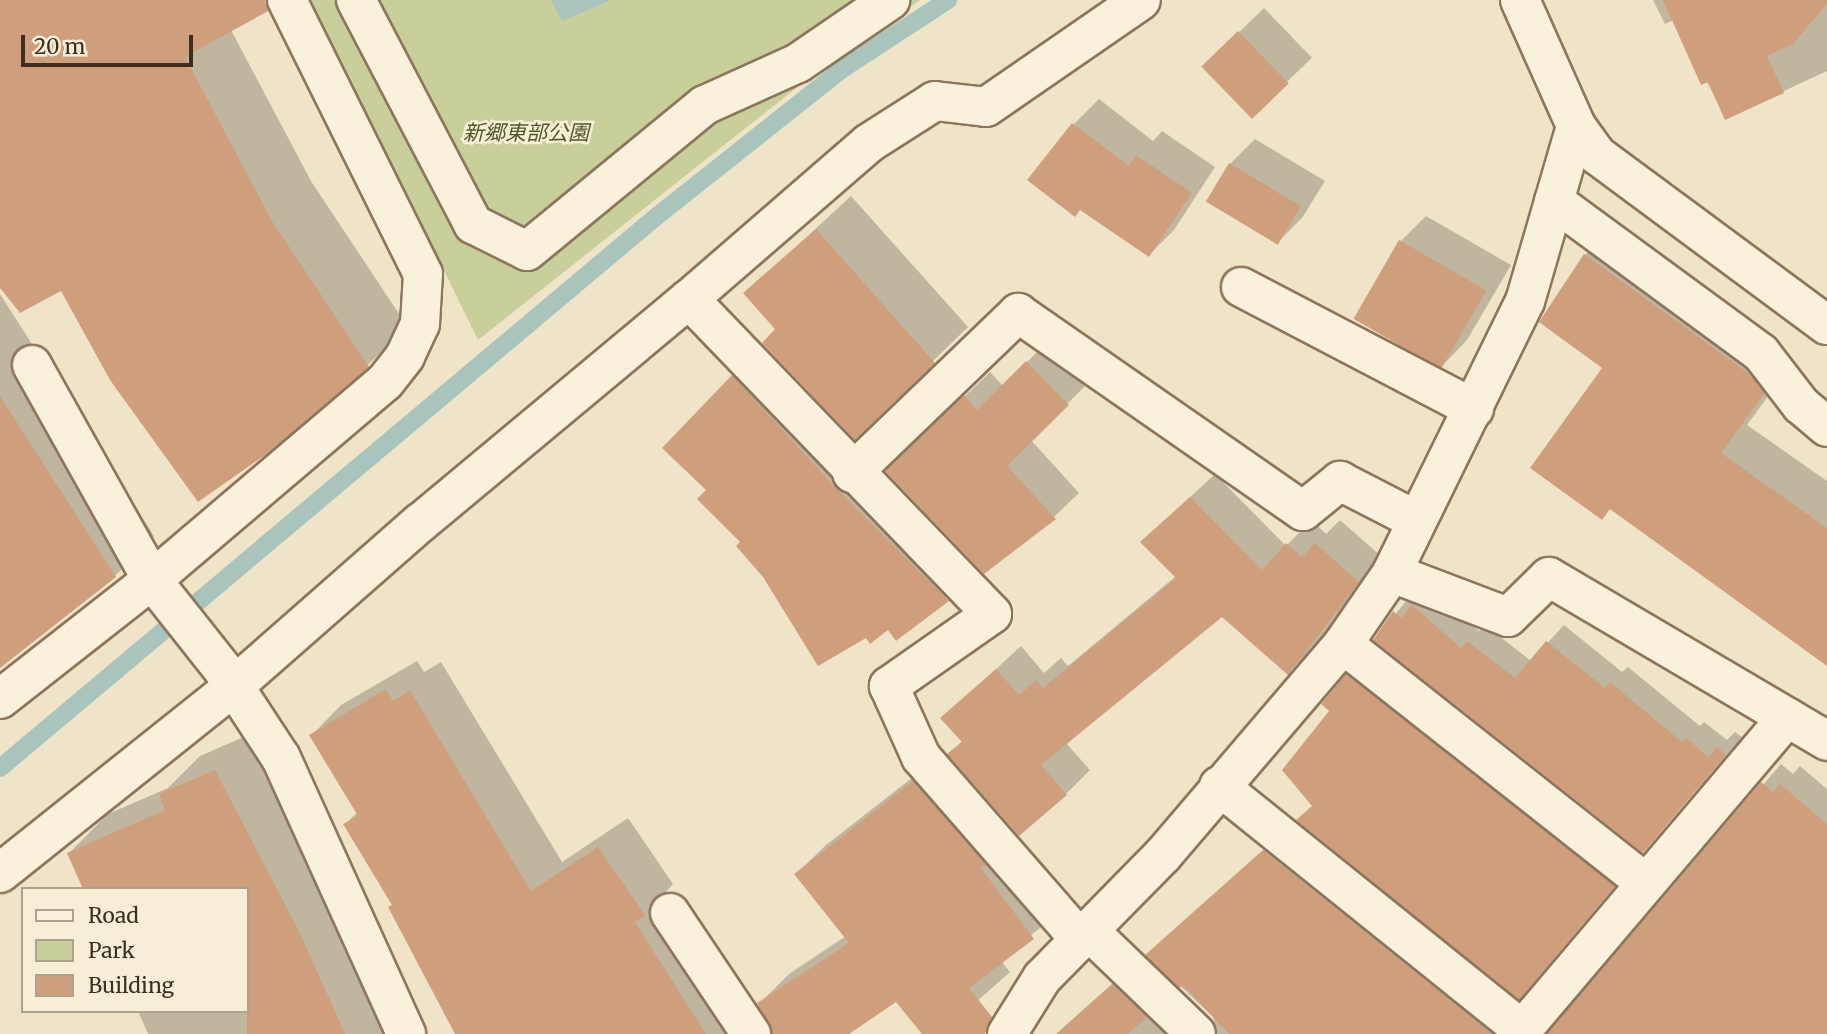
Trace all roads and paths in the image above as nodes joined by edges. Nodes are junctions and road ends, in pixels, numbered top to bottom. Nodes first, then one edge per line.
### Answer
1 (287, 0) edge
2 (356, 0) edge
3 (890, 0) edge
4 (1141, 0) edge
5 (1520, 0) edge
6 (1576, 126) junction
7 (1553, 201) junction
8 (1241, 287) dead end
9 (689, 299) junction
10 (1827, 325) edge
11 (32, 365) dead end
12 (1474, 408) junction
13 (1827, 427) edge
14 (852, 473) junction
15 (1416, 520) junction
16 (1392, 573) junction
17 (157, 587) junction
18 (1343, 644) junction
19 (229, 679) junction
20 (0, 699) edge
21 (1787, 717) junction
22 (1827, 741) edge
23 (1219, 786) junction
24 (0, 873) edge
25 (1646, 883) junction
26 (670, 913) dead end
27 (1083, 933) junction
28 (406, 1034) edge
29 (751, 1034) edge
30 (1007, 1034) edge
31 (1196, 1034) edge

1 - 17 street
2 - 3 street
4 - 9 street
5 - 6 street
6 - 7 street
6 - 10 street
7 - 12 street
7 - 13 street
8 - 12 street
9 - 14 street
9 - 19 street
11 - 17 street
12 - 15 street
14 - 15 street
14 - 27 street
15 - 16 street
16 - 18 street
16 - 21 street
17 - 19 street
17 - 20 street
18 - 23 street
18 - 25 street
19 - 24 street
19 - 28 street
21 - 22 street
21 - 25 street
23 - 25 street
23 - 27 street
26 - 29 street
27 - 30 street
27 - 31 street

